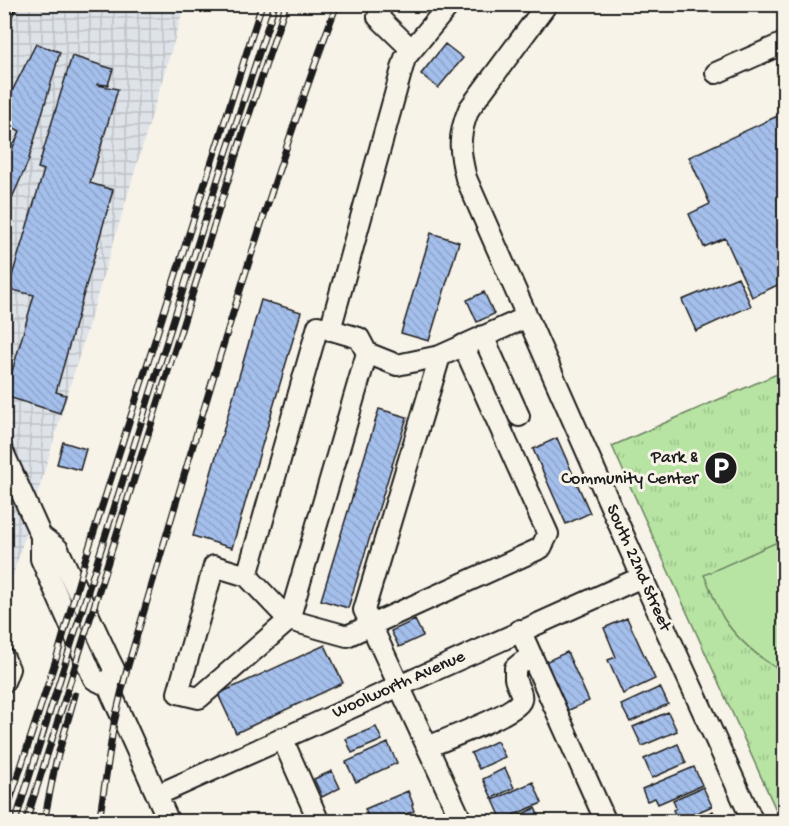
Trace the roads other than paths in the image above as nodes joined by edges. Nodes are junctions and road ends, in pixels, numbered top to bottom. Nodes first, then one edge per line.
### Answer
1 (382, 4) edge
2 (450, 4) edge
3 (548, 4) edge
4 (784, 43) edge
5 (412, 50) junction
6 (716, 73) dead end
7 (527, 317) junction
8 (330, 330) junction
9 (483, 336) junction
10 (463, 345) junction
11 (367, 353) junction
12 (440, 356) junction
13 (519, 416) dead end
14 (7, 465) edge
15 (247, 576) junction
16 (642, 577) junction
17 (289, 620) junction
18 (371, 625) junction
19 (520, 630) junction
20 (532, 656) junction
21 (4, 658) edge
22 (4, 682) edge
23 (400, 685) junction
24 (282, 738) junction
25 (428, 747) junction
26 (157, 795) junction
27 (166, 820) edge
28 (319, 822) edge
29 (462, 822) edge
30 (606, 822) edge
31 (753, 822) edge

1 - 5 street
2 - 5 street
3 - 7 street, South 22nd Street
4 - 6 street
5 - 8 street
7 - 9 street
7 - 16 street, South 22nd Street
8 - 11 street
8 - 15 street
9 - 10 street
9 - 13 street
10 - 12 street
10 - 18 street
11 - 12 street
11 - 17 street
12 - 18 street
14 - 26 street
15 - 17 street
15 - 17 street
16 - 19 street, Woolworth Avenue
16 - 31 street, South 22nd Street
17 - 18 street
18 - 23 street
19 - 20 street
19 - 23 street, Woolworth Avenue
20 - 25 street
20 - 30 street
21 - 22 street
23 - 24 street, Woolworth Avenue
23 - 25 street
24 - 26 street, Woolworth Avenue
24 - 28 street
25 - 29 street
26 - 27 street

